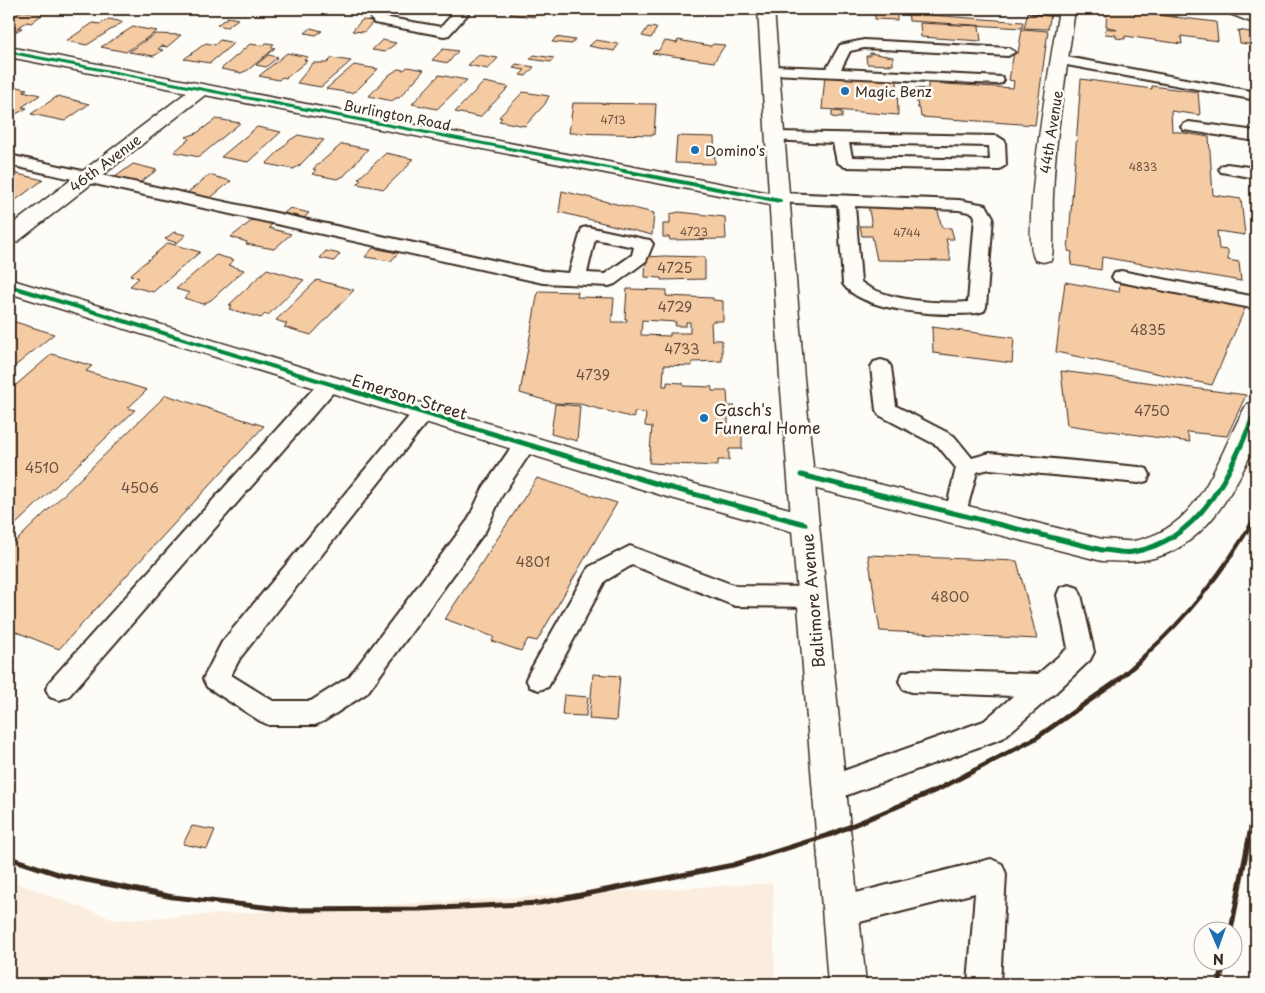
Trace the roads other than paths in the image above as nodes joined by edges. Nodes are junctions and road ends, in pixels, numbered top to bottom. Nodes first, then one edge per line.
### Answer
1 (377, 9) edge
2 (447, 9) edge
3 (766, 9) edge
4 (1033, 9) edge
5 (1231, 9) edge
6 (1067, 10) edge
7 (1256, 19) edge
8 (9, 52) edge
9 (1008, 52) dead end
10 (1061, 60) junction
11 (771, 70) junction
12 (831, 73) junction
13 (997, 80) dead end
14 (202, 89) junction
15 (1256, 96) edge
16 (1189, 127) dead end
17 (1256, 136) edge
18 (776, 137) junction
19 (840, 138) junction
20 (9, 160) edge
21 (1227, 169) dead end
22 (1256, 174) edge
23 (86, 177) junction
24 (780, 199) junction
25 (846, 200) junction
26 (9, 237) edge
27 (1043, 255) dead end
28 (1121, 277) dead end
29 (577, 278) dead end
30 (9, 286) edge
31 (1256, 303) edge
32 (881, 367) dead end
33 (329, 384) junction
34 (1256, 410) edge
35 (423, 413) junction
36 (525, 444) junction
37 (967, 467) junction
38 (801, 475) junction
39 (1139, 475) dead end
40 (956, 514) junction
41 (805, 524) junction
42 (1069, 595) dead end
43 (812, 597) junction
44 (538, 679) dead end
45 (912, 681) dead end
46 (1045, 686) junction
47 (59, 689) dead end
48 (828, 789) junction
49 (840, 912) junction
50 (847, 984) edge
51 (984, 984) edge

1 - 2 lane
3 - 11 street, Baltimore Avenue
4 - 6 lane
5 - 7 street
6 - 10 street, 44th Avenue
8 - 14 street, Burlington Road
9 - 12 lane
10 - 15 lane
10 - 27 street, 44th Avenue
11 - 12 lane
11 - 18 street, Baltimore Avenue
12 - 13 lane
14 - 23 street, 46th Avenue
14 - 24 street, Burlington Road
16 - 17 lane
18 - 19 lane
18 - 24 street, Baltimore Avenue
19 - 19 lane
20 - 23 lane
21 - 22 lane
23 - 26 street, 46th Avenue
23 - 29 lane
24 - 25 lane
24 - 38 street, Baltimore Avenue
25 - 25 lane
28 - 31 lane
30 - 33 street, Emerson Street
32 - 37 lane
33 - 35 street, Emerson Street
33 - 47 lane
34 - 40 street
35 - 36 street, Emerson Street
35 - 36 lane
36 - 41 street, Emerson Street
37 - 39 lane
37 - 40 lane
38 - 40 street
38 - 41 street, Baltimore Avenue
41 - 43 street, Baltimore Avenue
42 - 46 lane
43 - 44 lane
43 - 48 street, Baltimore Avenue
45 - 46 lane
46 - 48 lane
48 - 49 street, Baltimore Avenue
49 - 50 street, Baltimore Avenue
49 - 51 lane

